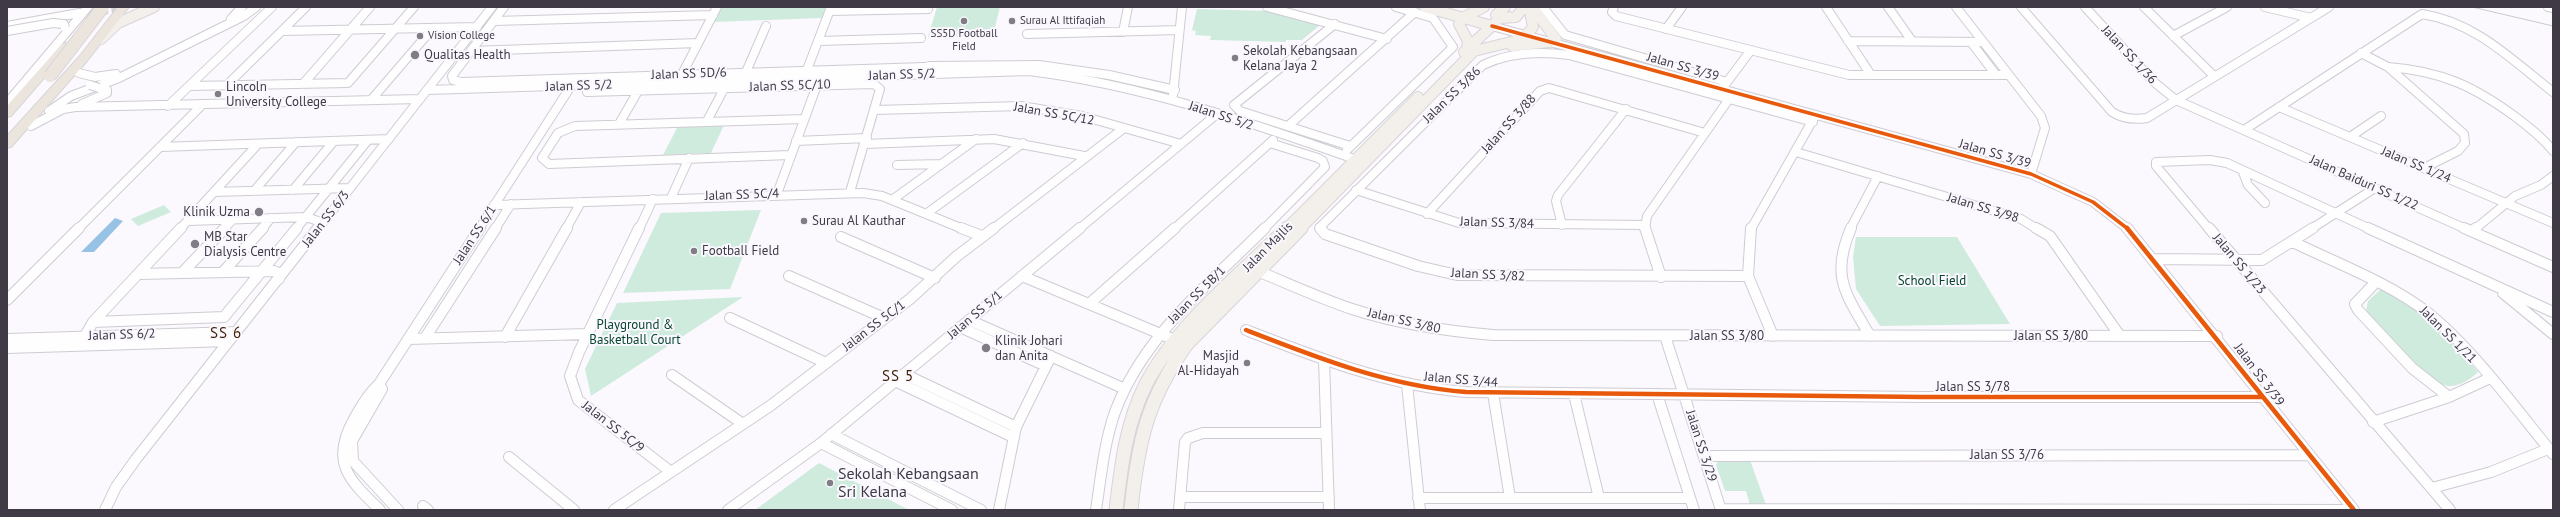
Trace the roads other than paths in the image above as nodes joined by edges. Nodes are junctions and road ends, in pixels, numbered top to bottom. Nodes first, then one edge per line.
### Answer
1 (88, 7) edge
2 (97, 7) edge
3 (103, 7) edge
4 (111, 7) edge
5 (124, 7) edge
6 (154, 7) edge
7 (242, 7) edge
8 (256, 7) edge
9 (272, 7) edge
10 (306, 7) edge
11 (370, 7) edge
12 (414, 7) edge
13 (492, 7) edge
14 (504, 7) edge
15 (717, 7) edge
16 (1128, 7) edge
17 (1182, 7) edge
18 (1267, 7) edge
19 (1396, 7) edge
20 (1425, 7) edge
21 (1484, 7) edge
22 (1505, 7) edge
23 (1524, 7) edge
24 (1531, 7) edge
25 (1543, 7) edge
26 (1614, 7) edge
27 (1682, 7) edge
28 (1826, 7) edge
29 (1888, 7) edge
30 (1956, 7) edge
31 (2021, 7) edge
32 (2085, 7) edge
33 (2144, 7) edge
34 (2227, 7) edge
35 (2265, 7) edge
36 (2329, 7) edge
37 (2548, 7) edge
38 (1444, 8) edge
39 (2553, 8) edge
40 (830, 9) edge
41 (928, 9) dead end
42 (1415, 12) junction
43 (74, 14) edge
44 (713, 15) junction
45 (1465, 16) junction
46 (58, 17) junction
47 (2310, 18) junction
48 (494, 21) junction
49 (1335, 24) junction
50 (1494, 24) junction
51 (477, 26) junction
52 (766, 26) dead end
53 (433, 28) junction
54 (395, 29) junction
55 (1666, 29) junction
56 (7, 30) edge
57 (351, 30) junction
58 (1179, 30) junction
59 (282, 31) junction
60 (1123, 32) junction
61 (1027, 34) dead end
62 (1529, 34) junction
63 (2173, 36) junction
64 (921, 38) dead end
65 (1387, 39) junction
66 (818, 41) junction
67 (1552, 41) junction
68 (1848, 41) junction
69 (1912, 41) junction
70 (56, 42) junction
71 (1971, 42) junction
72 (1982, 42) junction
73 (96, 43) junction
74 (698, 44) junction
75 (472, 50) junction
76 (1470, 50) junction
77 (1751, 50) junction
78 (2361, 53) junction
79 (83, 59) junction
80 (2388, 67) junction
81 (807, 70) junction
82 (746, 72) junction
83 (79, 73) junction
84 (682, 74) junction
85 (1871, 75) junction
86 (1996, 75) junction
87 (2008, 75) junction
88 (55, 76) junction
89 (2214, 76) junction
90 (804, 78) junction
91 (678, 82) junction
92 (1727, 82) junction
93 (303, 84) junction
94 (227, 85) junction
95 (726, 85) junction
96 (817, 85) junction
97 (190, 86) junction
98 (571, 86) junction
99 (1722, 89) junction
100 (427, 90) junction
101 (1175, 90) junction
102 (638, 91) junction
103 (587, 92) dead end
104 (2553, 92) edge
105 (7, 96) edge
106 (420, 99) junction
107 (1729, 99) junction
108 (371, 100) junction
109 (1169, 100) junction
110 (2176, 100) junction
111 (7, 103) edge
112 (202, 105) junction
113 (168, 106) junction
114 (76, 107) junction
115 (2279, 107) junction
116 (1626, 109) junction
117 (875, 110) junction
118 (7, 113) edge
119 (1217, 114) junction
120 (2381, 116) dead end
121 (804, 119) junction
122 (1814, 119) junction
123 (707, 121) junction
124 (7, 122) edge
125 (619, 124) junction
126 (31, 126) junction
127 (1288, 126) junction
128 (1124, 128) junction
129 (2244, 130) junction
130 (1705, 133) junction
131 (1279, 134) junction
132 (2350, 136) junction
133 (9, 138) edge
134 (389, 139) junction
135 (976, 139) junction
136 (368, 140) junction
137 (796, 140) junction
138 (334, 141) junction
139 (866, 141) junction
140 (296, 142) junction
141 (1023, 143) junction
142 (1270, 143) junction
143 (258, 144) junction
144 (1181, 144) junction
145 (1350, 146) junction
146 (160, 147) junction
147 (2553, 151) edge
148 (1796, 152) junction
149 (790, 155) junction
150 (1341, 155) junction
151 (1084, 156) junction
152 (689, 158) junction
153 (1360, 161) junction
154 (941, 164) junction
155 (897, 165) dead end
156 (2424, 168) junction
157 (2242, 170) junction
158 (2031, 174) junction
159 (1878, 176) junction
160 (2553, 176) edge
161 (330, 188) junction
162 (350, 188) junction
163 (2375, 188) junction
164 (293, 190) junction
165 (1356, 190) junction
166 (254, 191) junction
167 (214, 192) junction
168 (850, 192) junction
169 (777, 194) junction
170 (671, 198) junction
171 (653, 199) junction
172 (892, 200) junction
173 (581, 202) junction
174 (2265, 203) dead end
175 (2505, 203) junction
176 (511, 204) junction
177 (494, 205) junction
178 (2336, 213) junction
179 (926, 214) junction
180 (1427, 214) junction
181 (306, 217) junction
182 (271, 218) junction
183 (232, 220) junction
184 (188, 221) junction
185 (2553, 223) edge
186 (1562, 225) junction
187 (1644, 225) junction
188 (320, 226) junction
189 (2472, 231) junction
190 (1323, 232) joint
191 (982, 236) junction
192 (841, 237) dead end
193 (2293, 242) junction
194 (2154, 259) junction
195 (2192, 260) junction
196 (2235, 260) junction
197 (2553, 267) edge
198 (1252, 269) junction
199 (263, 271) junction
200 (223, 272) junction
201 (2165, 272) junction
202 (182, 273) junction
203 (138, 274) junction
204 (789, 276) dead end
205 (1022, 276) junction
206 (1748, 276) junction
207 (1661, 277) junction
208 (935, 278) junction
209 (279, 279) junction
210 (2375, 283) junction
211 (2496, 286) junction
212 (7, 300) edge
213 (1089, 304) junction
214 (2553, 312) edge
215 (730, 318) dead end
216 (884, 318) junction
217 (969, 320) junction
218 (93, 322) junction
219 (960, 327) junction
220 (1246, 330) dead end
221 (236, 332) junction
222 (1160, 333) junction
223 (587, 334) junction
224 (2553, 334) edge
225 (85, 336) junction
226 (1665, 336) junction
227 (1773, 336) junction
228 (1870, 336) junction
229 (2120, 336) junction
230 (2217, 336) junction
231 (505, 337) junction
232 (425, 338) junction
233 (7, 339) edge
234 (408, 339) junction
235 (1175, 340) junction
236 (229, 341) junction
237 (7, 348) edge
238 (1051, 356) junction
239 (1324, 360) junction
240 (826, 364) junction
241 (1046, 366) junction
242 (904, 374) junction
243 (672, 376) dead end
244 (2490, 378) junction
245 (895, 381) junction
246 (379, 384) junction
247 (1407, 384) junction
248 (1125, 389) junction
249 (1493, 393) junction
250 (1574, 394) junction
251 (1657, 394) junction
252 (1684, 394) junction
253 (2262, 397) junction
254 (2449, 397) junction
255 (2373, 422) junction
256 (743, 424) junction
257 (1016, 427) junction
258 (1326, 433) junction
259 (831, 434) junction
260 (1013, 437) junction
261 (820, 443) junction
262 (2551, 451) edge
263 (2310, 455) junction
264 (1704, 456) junction
265 (509, 457) dead end
266 (671, 472) junction
267 (2432, 488) junction
268 (1180, 497) junction
269 (1329, 498) junction
270 (1418, 498) junction
271 (1510, 498) junction
272 (1599, 498) junction
273 (1690, 498) junction
274 (105, 510) edge
275 (380, 510) edge
276 (398, 510) edge
277 (574, 510) edge
278 (614, 510) edge
279 (728, 510) edge
280 (952, 510) edge
281 (980, 510) edge
282 (999, 510) edge
283 (1096, 510) edge
284 (1116, 510) edge
285 (1131, 510) edge
286 (1179, 510) edge
287 (1329, 510) edge
288 (1420, 510) edge
289 (1694, 510) edge
290 (1721, 510) edge
291 (2354, 510) edge
292 (2450, 510) edge

1 - 70 street
2 - 118 highway
3 - 88 highway, bridge
4 - 88 highway
5 - 73 highway
6 - 73 main road
7 - 83 street
8 - 126 street
9 - 97 street
10 - 59 street
11 - 57 street
12 - 54 street
13 - 51 street, Jalan SS 6/3
14 - 48 street
15 - 44 street
16 - 60 street
17 - 58 street
18 - 49 street
19 - 42 street
20 - 38 main road
21 - 45 main road
22 - 23 main road
24 - 62 main road
24 - 67 main road
25 - 92 street
26 - 55 street
27 - 55 street
28 - 68 street
29 - 69 street
30 - 72 street
31 - 110 street
32 - 110 street, Jalan SS 1/36
33 - 63 street
34 - 63 street
35 - 47 street
36 - 47 street
37 - 39 street
38 - 45 main road
38 - 76 main road
40 - 41 street
40 - 66 street
42 - 65 street
42 - 145 street
43 - 46 street
43 - 46 street
43 - 56 street
44 - 48 street
44 - 74 street
45 - 50 main road
45 - 76 main road
46 - 56 street
47 - 89 street
48 - 75 street
49 - 65 street
49 - 127 street
50 - 62 street, Jalan SS 3/39
50 - 76 main road, Jalan Majlis
51 - 53 street
51 - 100 street, Jalan SS 6/3
52 - 82 street
53 - 54 street
53 - 108 street
54 - 57 street
54 - 93 street
55 - 77 street
56 - 70 street, bridge
57 - 59 street
57 - 93 street
58 - 60 street
58 - 101 street
59 - 94 street
60 - 61 street
62 - 67 street, Jalan SS 3/39
62 - 76 main road
63 - 89 street
64 - 66 street
65 - 127 street
66 - 81 street
67 - 76 main road
67 - 99 street, Jalan SS 3/39
68 - 69 street
68 - 85 street
69 - 71 street
70 - 105 street
70 - 111 street
71 - 72 street
71 - 86 street
72 - 87 street
73 - 79 highway
74 - 75 street
74 - 84 street
75 - 84 street, Jalan SS 5D/6
76 - 153 main road, Jalan Majlis
77 - 85 street
77 - 92 street
78 - 80 street
78 - 104 street
78 - 115 street
79 - 83 street
79 - 133 highway
80 - 147 street
80 - 156 street
81 - 82 street, Jalan SS 5D/6
81 - 90 street
81 - 101 street, Jalan SS 5D/6
82 - 84 street, Jalan SS 5D/6
83 - 114 street, bridge
84 - 91 street
85 - 86 street
86 - 87 street
87 - 158 street
88 - 124 highway
88 - 133 highway
89 - 110 street
90 - 95 street, Jalan SS 5/2
90 - 109 street, Jalan SS 5/2
91 - 95 street, Jalan SS 5/2
91 - 98 street, Jalan SS 5/2
92 - 99 street
93 - 94 street
94 - 97 street
95 - 96 street, Jalan SS 5C/10
95 - 102 street, Jalan SS 5C/10
95 - 123 street
96 - 117 street, Jalan SS 5C/10
96 - 121 street
97 - 113 street
98 - 100 street, Jalan SS 5/2
98 - 177 street, Jalan SS 6/1
99 - 122 street, Jalan SS 3/39
100 - 106 street, Jalan SS 6/3
101 - 109 street
102 - 103 street, Jalan SS 5C/10
102 - 125 street
106 - 108 street
106 - 134 street, Jalan SS 6/3
107 - 122 street, Jalan SS 3/86
107 - 130 street
107 - 165 street, Jalan SS 3/86
108 - 112 street
109 - 119 street, Jalan SS 5/2
110 - 129 street, Jalan Baiduri SS 1/22
112 - 113 street
112 - 146 street
113 - 114 street
114 - 126 street
115 - 129 street
115 - 132 street, Jalan SS 1/24
116 - 130 street, Jalan SS 3/88
116 - 180 street, Jalan SS 3/88
116 - 186 street
117 - 128 street, Jalan SS 5C/12
117 - 139 street
119 - 131 street, Jalan SS 5/2
119 - 144 street, Jalan SS 5/1
120 - 132 street
121 - 123 street
121 - 137 street
122 - 148 street
122 - 158 street, Jalan SS 3/39
123 - 125 street
125 - 152 street
126 - 133 street
127 - 145 street
128 - 144 street, Jalan SS 5C/12
128 - 151 street, Jalan SS 5C/1
129 - 163 street, Jalan Baiduri SS 1/22
130 - 187 street
131 - 142 street
131 - 150 street, Jalan SS 5/2
132 - 156 street, Jalan SS 1/24
134 - 136 street
134 - 162 street, Jalan SS 6/3
135 - 139 street
135 - 141 street
135 - 154 street
136 - 138 street
136 - 161 street
137 - 139 street
137 - 149 street
138 - 140 street
138 - 164 street
139 - 168 street
140 - 143 street
140 - 166 street
141 - 151 street
141 - 179 street
142 - 213 street
142 - 222 street, Jalan SS 5B/1
143 - 146 street
143 - 167 street
144 - 205 street, Jalan SS 5/1
145 - 150 street
146 - 212 street
148 - 159 street, Jalan SS 3/98
148 - 206 street
149 - 152 street
149 - 169 street
150 - 153 street, Jalan SS 5/2
151 - 191 street, Jalan SS 5C/1
152 - 170 street
153 - 198 main road, Jalan Majlis
154 - 155 street
154 - 172 street
156 - 175 street, Jalan SS 1/24
157 - 174 street
157 - 178 street, Jalan SS 1/23
157 - 196 street, Jalan SS 1/23
158 - 194 street, Jalan SS 3/39
159 - 228 street
159 - 229 street, Jalan SS 3/98
160 - 175 street
161 - 162 street
161 - 164 street
161 - 181 street
162 - 188 street, Jalan SS 6/3
163 - 178 street
163 - 189 street, Jalan Baiduri SS 1/22
164 - 166 street
165 - 180 street, Jalan SS 3/84
165 - 190 street, Jalan SS 3/86
166 - 167 street
167 - 184 street
168 - 169 street, Jalan SS 5C/4
168 - 172 street, Jalan SS 5C/4
169 - 170 street, Jalan SS 5C/4
170 - 171 street, Jalan SS 5C/4
171 - 173 street, Jalan SS 5C/4
171 - 223 street, Jalan SS 5C/9
172 - 179 street, Jalan SS 5C/4
173 - 176 street, Jalan SS 5C/4
173 - 231 street
175 - 185 street, Jalan SS 1/24
175 - 189 street
176 - 177 street, Jalan SS 5C/4
176 - 232 street
177 - 234 street, Jalan SS 6/1
178 - 193 street
178 - 211 street, Jalan SS 1/23
179 - 191 street, Jalan SS 5C/4
180 - 186 street, Jalan SS 3/84
181 - 182 street
181 - 188 street
181 - 199 street
182 - 183 street
182 - 200 street
183 - 184 street
183 - 202 street
184 - 203 street
186 - 187 street, Jalan SS 3/84
187 - 207 street
188 - 209 street, Jalan SS 6/3
189 - 197 street, Jalan Baiduri SS 1/22
190 - 207 street, Jalan SS 3/82
191 - 208 street, Jalan SS 5C/1
192 - 208 street
193 - 196 street
193 - 210 street, Jalan SS 1/21
194 - 195 street
194 - 201 street, Jalan SS 3/39
195 - 196 street
195 - 201 street
196 - 255 street, Jalan SS 1/23
198 - 226 street, Jalan SS 3/80
198 - 235 main road, Jalan Majlis
198 - 285 main road, Jalan Majlis
199 - 200 street
199 - 209 street
199 - 218 street
200 - 202 street
201 - 230 street, Jalan SS 3/39
202 - 203 street
203 - 218 street
204 - 216 street
205 - 213 street
205 - 217 street, Jalan SS 5/1
206 - 207 street, Jalan SS 3/82
206 - 227 street
208 - 216 street, Jalan SS 5C/1
209 - 221 street, Jalan SS 6/3
210 - 244 street, Jalan SS 1/21
210 - 254 street
211 - 214 street, Jalan SS 1/23
211 - 224 street
213 - 222 street
215 - 240 street
216 - 240 street, Jalan SS 5C/1
217 - 219 street, Jalan SS 5/1
217 - 238 street
218 - 225 street
219 - 241 street
219 - 242 street, Jalan SS 5/1
220 - 239 street, Jalan SS 3/44
221 - 225 street, Jalan SS 6/2
221 - 236 street, Jalan SS 6/3
222 - 235 street
222 - 248 street, Jalan SS 5B/1
223 - 231 street
223 - 266 street, Jalan SS 5C/9
225 - 233 street, Jalan SS 6/2
226 - 227 street, Jalan SS 3/80
226 - 252 street, Jalan SS 3/29
227 - 228 street, Jalan SS 3/80
228 - 229 street, Jalan SS 3/80
229 - 230 street, Jalan SS 3/80
230 - 253 street, Jalan SS 3/39
231 - 232 street
232 - 234 street
234 - 246 street, Jalan SS 6/1
235 - 284 main road, Jalan Majlis
236 - 237 street, Jalan SS 6/2
236 - 274 street, Jalan SS 6/3
238 - 241 street
238 - 248 street
239 - 247 street, Jalan SS 3/44
239 - 258 street
240 - 256 street, Jalan SS 5C/1
241 - 257 street
242 - 245 street, Jalan SS 5/1
242 - 257 street
243 - 256 street
244 - 254 street
244 - 262 street, Jalan SS 1/21
245 - 259 street, Jalan SS 5/1
245 - 260 street
246 - 275 street, Jalan SS 6/1
246 - 276 street, Jalan SS 6/1
247 - 249 street, Jalan SS 3/44
247 - 270 street
248 - 283 street, Jalan SS 5B/1
249 - 250 street, Jalan SS 3/44
249 - 271 street
250 - 251 street, Jalan SS 3/44
250 - 272 street
251 - 252 street, Jalan SS 3/44
251 - 273 street
252 - 253 street, Jalan SS 3/78
252 - 264 street, Jalan SS 3/29
253 - 263 street, Jalan SS 3/39
254 - 255 street
255 - 267 street, Jalan SS 1/23
256 - 266 street, Jalan SS 5C/1
257 - 260 street
258 - 268 street
258 - 269 street
259 - 261 street, Jalan SS 5/1
259 - 281 street
260 - 282 street
261 - 279 street, Jalan SS 5/1
261 - 280 street
262 - 267 street
263 - 264 street, Jalan SS 3/76
263 - 291 street, Jalan SS 3/39
264 - 290 street, Jalan SS 3/29
265 - 277 street
266 - 278 street, Jalan SS 5C/1
267 - 292 street, Jalan SS 1/23
268 - 269 street
268 - 286 street
269 - 287 street
270 - 271 street
270 - 288 street
271 - 272 street
272 - 273 street
273 - 289 street
290 - 291 street

